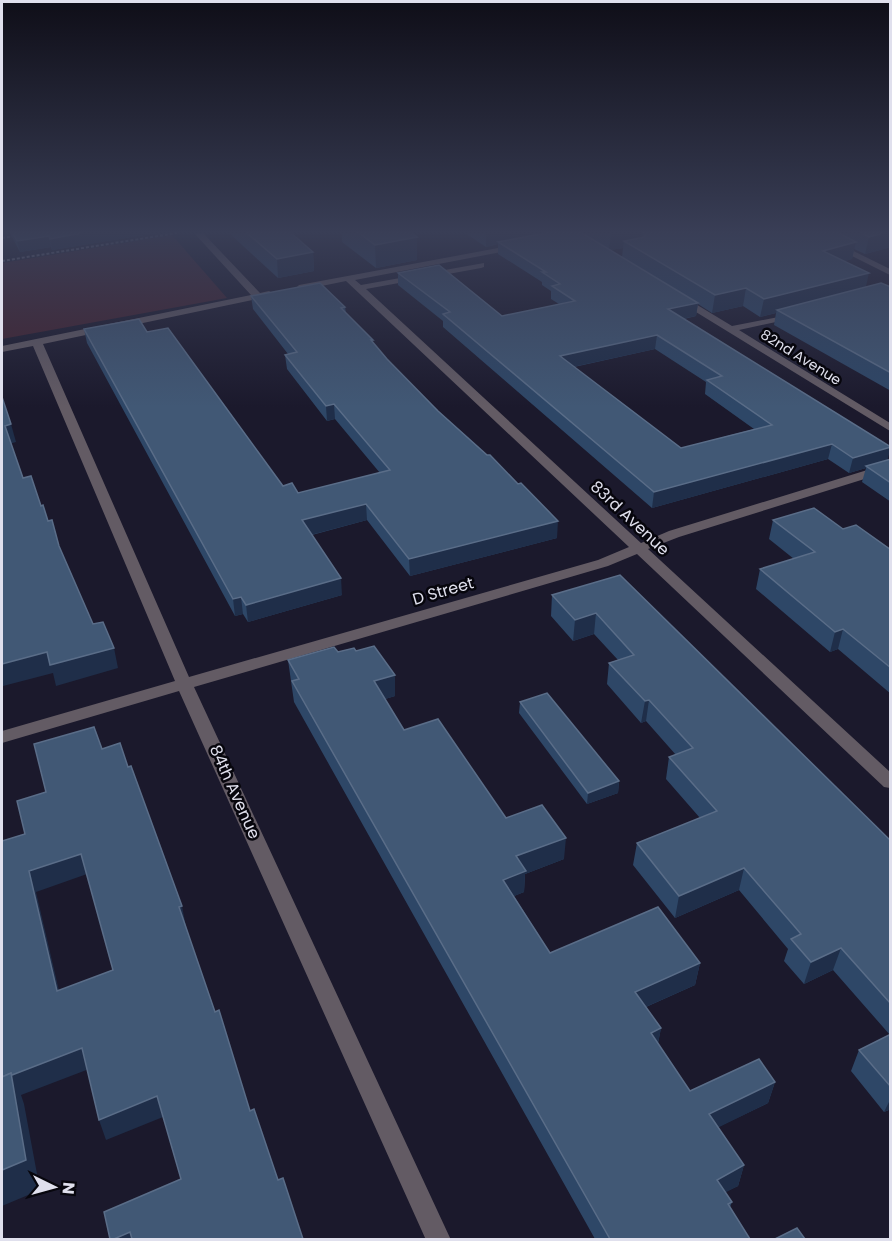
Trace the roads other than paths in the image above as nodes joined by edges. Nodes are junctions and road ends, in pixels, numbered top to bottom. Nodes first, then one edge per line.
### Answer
1 (252, 291) edge
2 (361, 291) edge
3 (276, 292) edge
4 (670, 292) edge
5 (257, 296) junction
6 (802, 313) edge
7 (730, 329) junction
8 (37, 342) junction
9 (2, 349) edge
10 (891, 428) edge
11 (891, 467) edge
12 (639, 549) junction
13 (184, 684) junction
14 (2, 737) edge
15 (891, 782) edge
16 (439, 1239) edge

1 - 5 street
2 - 12 street, 83rd Avenue
3 - 5 street
4 - 7 street, 82nd Avenue
5 - 8 street
6 - 7 street
7 - 10 street, 82nd Avenue
8 - 9 street
8 - 13 street, 84th Avenue
11 - 12 street, D Street
12 - 13 street, D Street
12 - 15 street, 83rd Avenue
13 - 14 street, D Street
13 - 16 street, 84th Avenue

